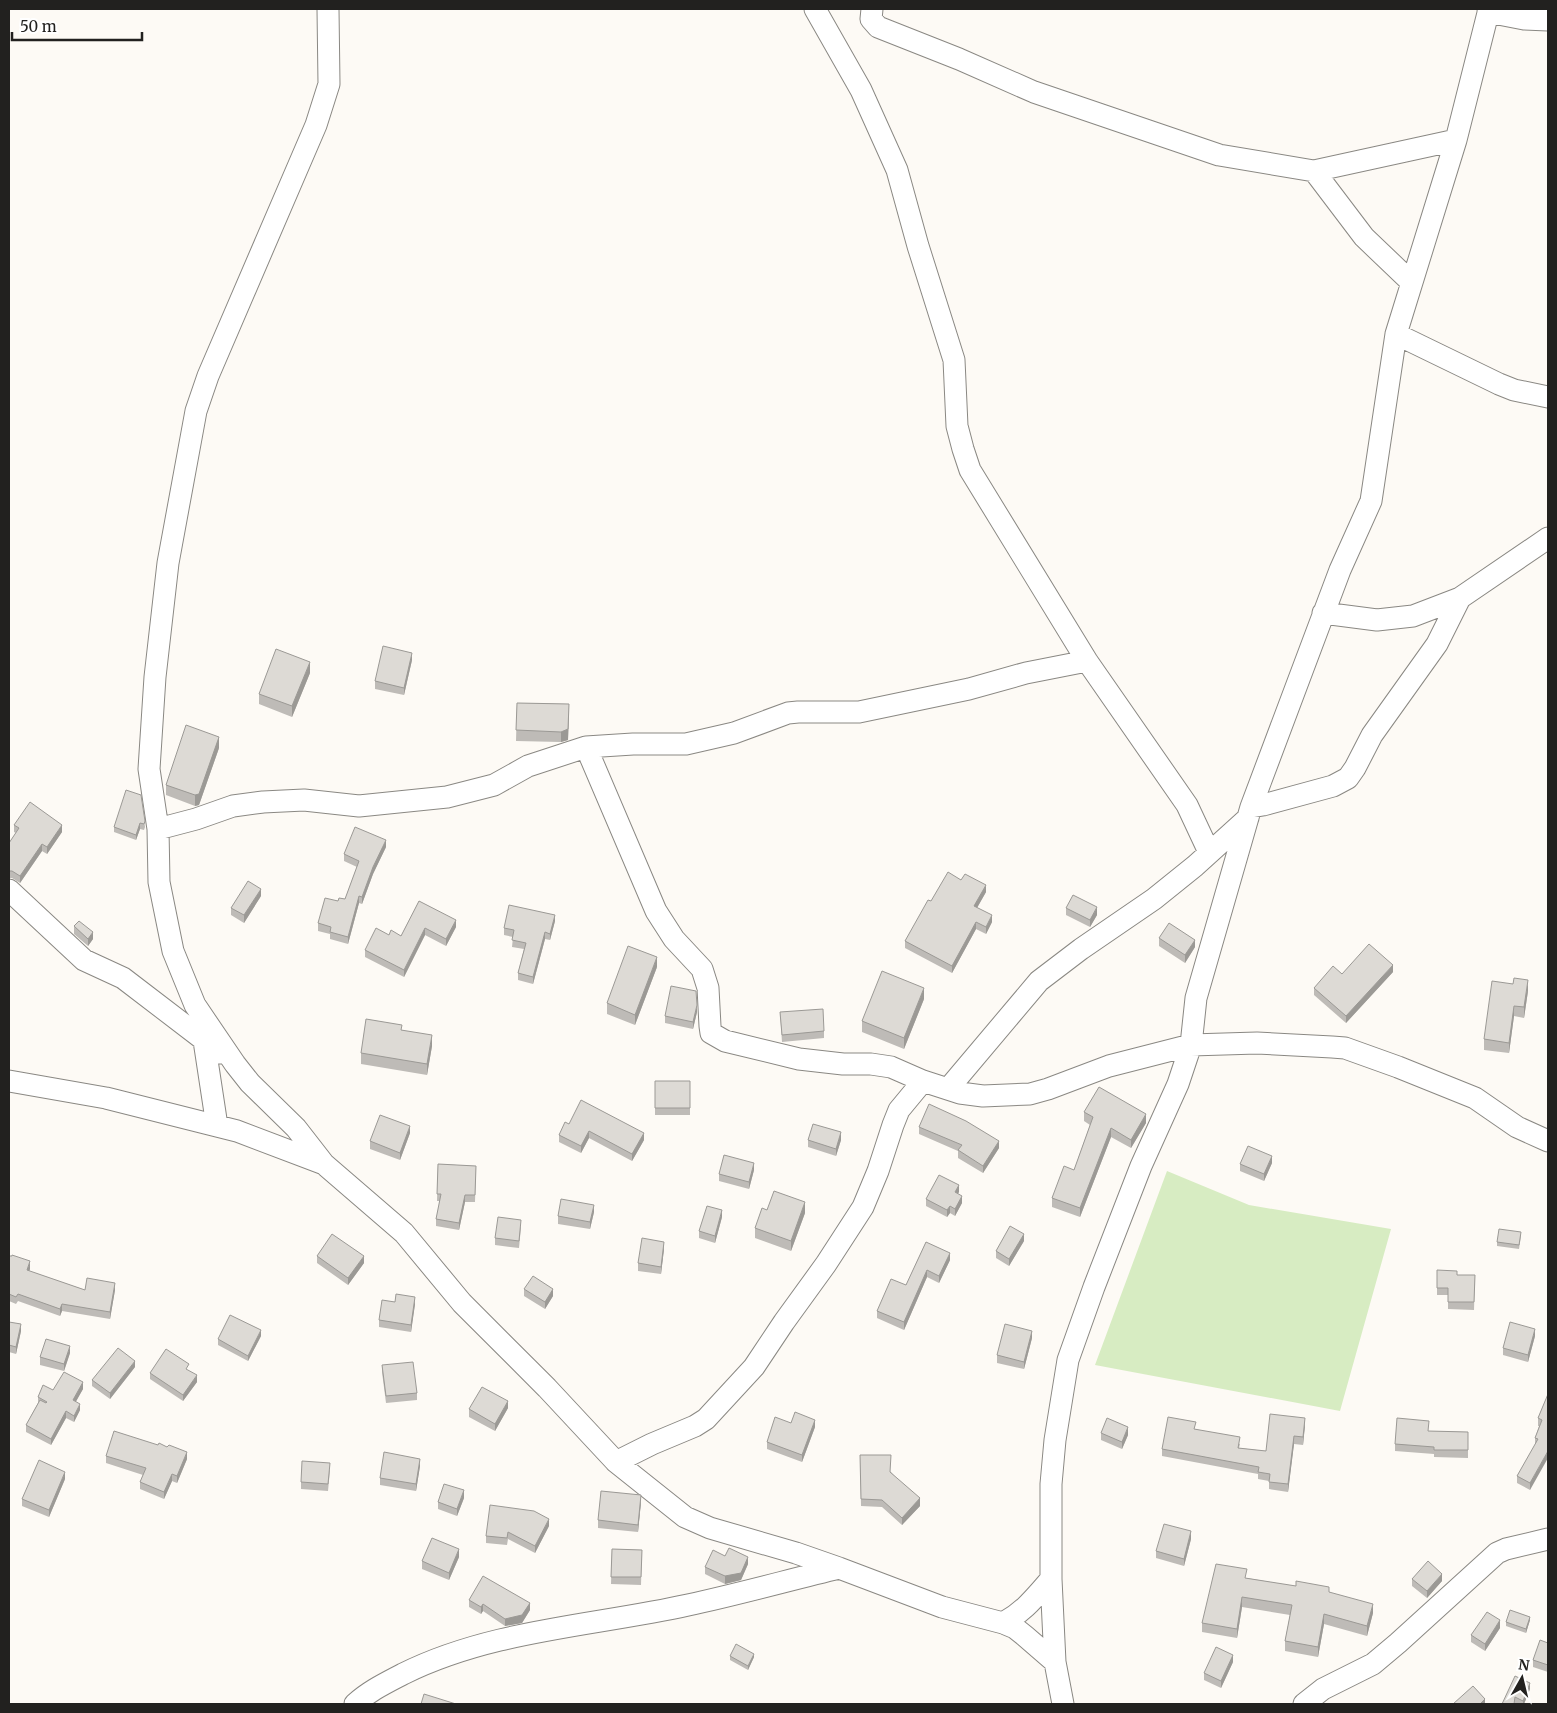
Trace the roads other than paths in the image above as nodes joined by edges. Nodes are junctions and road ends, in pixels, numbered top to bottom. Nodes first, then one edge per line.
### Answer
1 (328, 9) edge
2 (815, 9) edge
3 (1489, 10) edge
4 (867, 11) edge
5 (1548, 20) edge
6 (1456, 140) junction
7 (1314, 171) junction
8 (1412, 282) junction
9 (1396, 334) junction
10 (1548, 397) edge
11 (1548, 538) edge
12 (1460, 598) junction
13 (1323, 614) junction
14 (1088, 661) junction
15 (586, 747) junction
16 (1250, 812) junction
17 (158, 829) junction
18 (1209, 852) junction
19 (9, 890) edge
20 (195, 1005) junction
21 (204, 1041) junction
22 (1191, 1045) junction
23 (235, 1064) junction
24 (9, 1081) edge
25 (923, 1081) junction
26 (948, 1089) junction
27 (217, 1126) junction
28 (296, 1128) junction
29 (268, 1141) junction
30 (1548, 1141) edge
31 (324, 1164) junction
32 (616, 1462) junction
33 (1548, 1539) edge
34 (839, 1568) junction
35 (1050, 1579) junction
36 (1003, 1623) junction
37 (1055, 1662) junction
38 (355, 1704) edge
39 (1064, 1704) edge
40 (1304, 1704) edge

1 - 17 street
2 - 14 street
3 - 5 street
3 - 6 street
4 - 7 street
6 - 7 street
6 - 8 street
7 - 8 street
8 - 9 street
9 - 10 street
9 - 13 street
11 - 12 street
12 - 13 street
12 - 16 street
13 - 16 street
14 - 15 street
14 - 18 street
15 - 17 street
15 - 25 street
16 - 18 street
16 - 22 street
17 - 20 street
18 - 26 street
19 - 21 street
20 - 21 street
20 - 23 street
21 - 23 street
21 - 27 street
22 - 26 street
22 - 30 street
22 - 35 street
23 - 28 street
24 - 27 street
25 - 26 street
25 - 32 street
27 - 29 street
28 - 29 street
28 - 31 street
29 - 31 street
31 - 32 street
32 - 34 street
33 - 40 street
34 - 36 street
34 - 38 street
35 - 36 street
35 - 37 street
36 - 37 street
37 - 39 street

